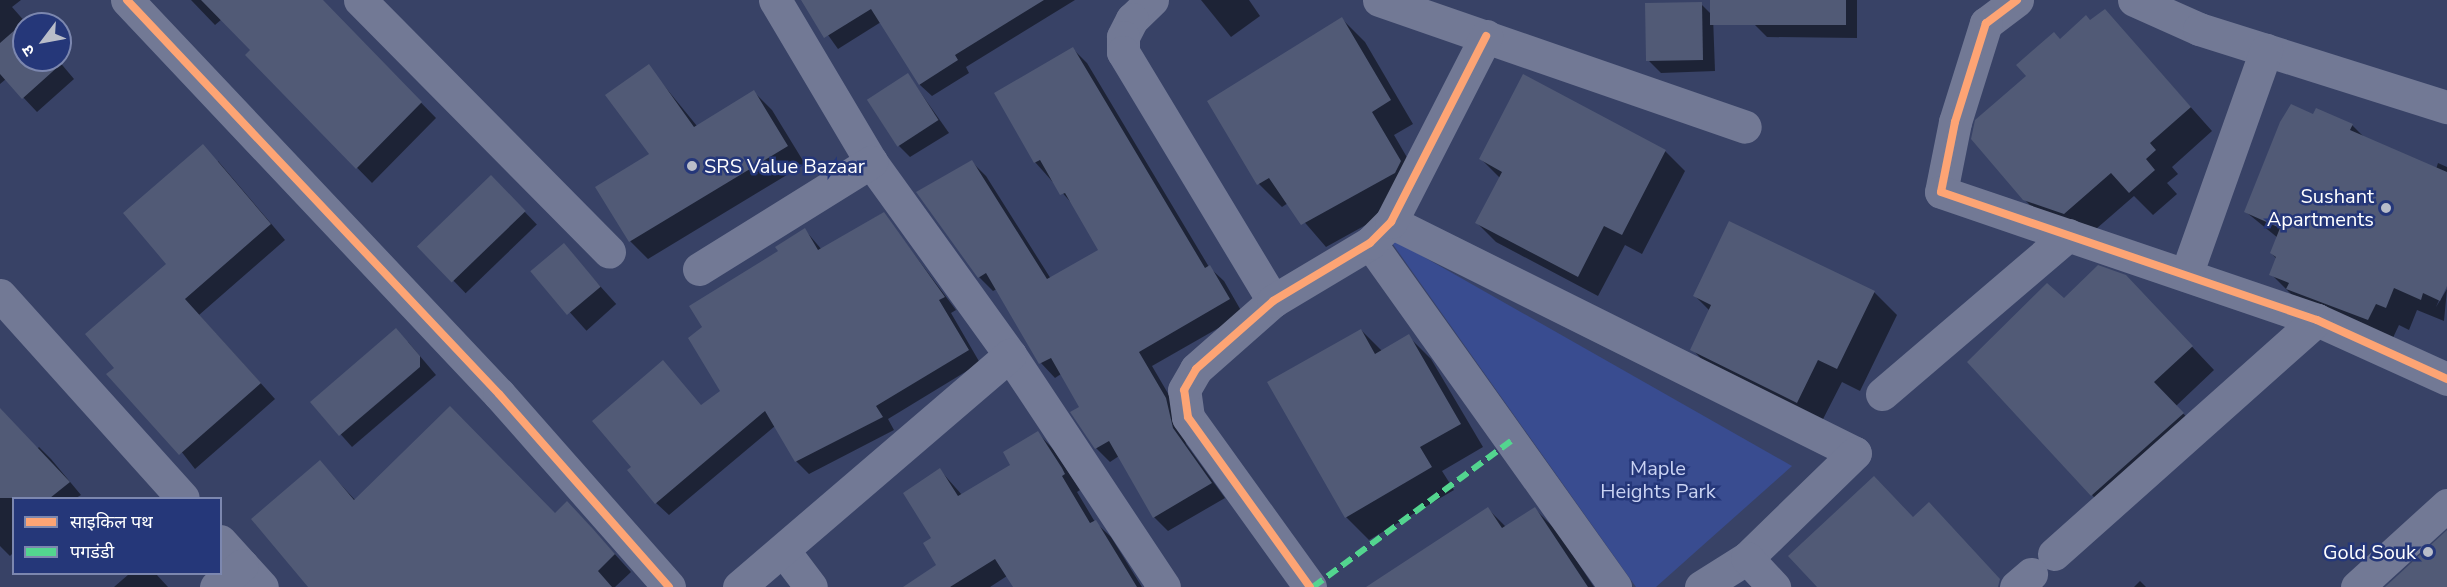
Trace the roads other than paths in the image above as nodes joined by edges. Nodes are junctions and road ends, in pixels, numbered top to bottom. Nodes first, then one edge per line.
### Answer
1 (127, 0) edge
2 (360, 0) edge
3 (775, 0) edge
4 (1152, 0) edge
5 (1379, 0) edge
6 (2017, 0) edge
7 (2134, 0) edge
8 (1486, 36) junction
9 (2266, 50) junction
10 (2447, 107) edge
11 (1745, 127) dead end
12 (871, 162) junction
13 (1381, 232) junction
14 (2068, 236) junction
15 (609, 252) dead end
16 (699, 269) dead end
17 (2186, 275) junction
18 (0, 295) edge
19 (1273, 301) junction
20 (2318, 320) junction
21 (1010, 355) junction
22 (2444, 369) edge
23 (1882, 394) dead end
24 (182, 497) edge
25 (2447, 505) edge
26 (222, 542) edge
27 (783, 550) junction
28 (1747, 558) junction
29 (2034, 572) edge
30 (252, 576) edge
31 (216, 587) edge
32 (669, 587) edge
33 (739, 587) edge
34 (811, 587) edge
35 (1164, 587) edge
36 (1310, 587) edge
37 (1615, 587) edge
38 (1701, 587) edge
39 (1774, 587) edge
40 (2357, 587) edge

1 - 32 street
2 - 15 street
3 - 12 street
4 - 19 street
5 - 8 street
6 - 14 street
7 - 9 street
8 - 11 street
8 - 13 street
9 - 10 street
9 - 17 street
12 - 16 street
12 - 21 street
13 - 19 street
13 - 28 street
13 - 37 street
14 - 17 street
14 - 23 street
17 - 20 street
18 - 24 street
19 - 36 street
20 - 22 street
20 - 29 street
21 - 27 street
21 - 35 street
25 - 40 street
26 - 30 street
27 - 33 street
27 - 34 street
28 - 38 street
28 - 39 street
30 - 31 street

